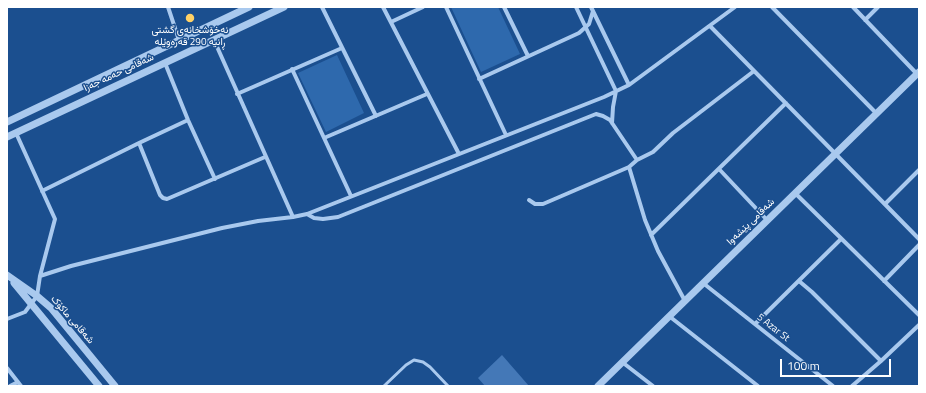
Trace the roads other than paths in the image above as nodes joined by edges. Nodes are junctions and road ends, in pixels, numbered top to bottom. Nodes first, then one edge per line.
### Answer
1 (168, 7) edge
2 (284, 7) edge
3 (322, 7) edge
4 (384, 7) edge
5 (423, 7) edge
6 (446, 7) edge
7 (504, 7) edge
8 (576, 7) edge
9 (735, 7) edge
10 (772, 7) edge
11 (853, 7) edge
12 (878, 7) edge
13 (248, 8) edge
14 (592, 9) edge
15 (866, 20) junction
16 (220, 21) junction
17 (253, 22) junction
18 (390, 22) junction
19 (710, 26) junction
20 (586, 28) junction
21 (226, 34) junction
22 (179, 40) junction
23 (214, 40) junction
24 (342, 48) junction
25 (528, 56) junction
26 (165, 63) junction
27 (292, 69) junction
28 (754, 71) junction
29 (918, 74) edge
30 (479, 79) junction
31 (629, 85) junction
32 (616, 91) junction
33 (237, 94) junction
34 (427, 94) junction
35 (786, 103) junction
36 (876, 114) junction
37 (376, 116) junction
38 (188, 120) junction
39 (7, 122) edge
40 (612, 123) junction
41 (16, 133) junction
42 (506, 135) junction
43 (7, 137) edge
44 (324, 138) junction
45 (139, 143) junction
46 (458, 154) junction
47 (835, 154) junction
48 (265, 157) junction
49 (637, 160) junction
50 (629, 167) junction
51 (719, 169) junction
52 (919, 170) edge
53 (215, 179) junction
54 (42, 191) junction
55 (795, 193) junction
56 (351, 196) junction
57 (529, 200) dead end
58 (885, 204) junction
59 (307, 214) junction
60 (293, 217) junction
61 (767, 220) junction
62 (652, 234) junction
63 (919, 239) edge
64 (841, 240) junction
65 (919, 245) edge
66 (915, 250) junction
67 (919, 254) edge
68 (7, 275) edge
69 (40, 276) junction
70 (884, 280) junction
71 (799, 281) junction
72 (703, 283) junction
73 (37, 296) junction
74 (685, 301) junction
75 (32, 304) junction
76 (919, 315) edge
77 (669, 316) junction
78 (7, 319) edge
79 (755, 324) junction
80 (919, 325) edge
81 (881, 361) junction
82 (622, 362) junction
83 (7, 368) edge
84 (19, 384) edge
85 (10, 386) edge
86 (99, 386) edge
87 (115, 386) edge
88 (384, 386) edge
89 (448, 386) edge
90 (598, 386) edge
91 (653, 386) edge
92 (758, 386) edge
93 (833, 386) edge
94 (852, 386) edge

1 - 22 street
2 - 17 street, شەقامی حەمە جەزا
3 - 24 street
4 - 18 street
5 - 18 street
6 - 30 street
7 - 25 street
8 - 20 street
9 - 19 street
10 - 36 street
11 - 15 street
12 - 15 street
13 - 16 street, شەقامی حەمە جەزا
13 - 17 street
14 - 20 street
14 - 31 street
15 - 29 street
16 - 21 street
16 - 22 street, شەقامی حەمە جەزا
17 - 21 street, شەقامی حەمە جەزا
18 - 34 street
19 - 28 street
19 - 31 street
20 - 25 street
20 - 32 street
21 - 23 street, شەقامی حەمە جەزا
22 - 39 street, شەقامی حەمە جەزا
23 - 26 street, شەقامی حەمە جەزا
23 - 33 street
24 - 27 street
24 - 37 street
25 - 30 street
26 - 38 street
26 - 41 street, شەقامی حەمە جەزا
27 - 33 street
27 - 44 street
28 - 35 street
28 - 49 street
29 - 36 street, شەقامی پێشەوا
30 - 42 street
31 - 32 street
32 - 40 street
32 - 42 street
33 - 48 street
34 - 37 street
34 - 46 street
35 - 47 street
35 - 51 street
36 - 47 street, شەقامی پێشەوا
37 - 44 street
38 - 45 street
38 - 53 street
40 - 49 street
40 - 59 street
41 - 43 street, شەقامی حەمە جەزا
41 - 54 street
42 - 46 street
44 - 56 street
45 - 53 street
45 - 54 street
46 - 56 street
47 - 55 street, شەقامی پێشەوا
47 - 58 street
48 - 53 street
48 - 60 street
49 - 50 street
50 - 57 street
50 - 62 street
51 - 61 street
51 - 62 street
52 - 58 street
54 - 69 street
55 - 61 street, شەقامی پێشەوا
55 - 64 street
56 - 59 street
58 - 63 street
59 - 60 street
60 - 69 street
61 - 72 street, شەقامی پێشەوا
62 - 74 street
64 - 70 street
64 - 71 street
65 - 66 street
66 - 67 street
66 - 70 street
68 - 73 street, شەقامی ماکۆک
68 - 75 street, شەقامی ماکۆک
69 - 73 street
70 - 76 street
71 - 79 street
71 - 81 street
72 - 74 street, شەقامی پێشەوا
72 - 79 street, 5 Azar St
73 - 75 street
73 - 87 street, شەقامی ماکۆک
74 - 77 street, شەقامی پێشەوا
75 - 78 street
75 - 86 street, شەقامی ماکۆک
77 - 82 street, شەقامی پێشەوا
77 - 92 street
79 - 93 street, 5 Azar St
80 - 81 street
81 - 94 street
82 - 90 street, شەقامی پێشەوا
82 - 91 street
83 - 84 street
84 - 85 street
88 - 89 lane

